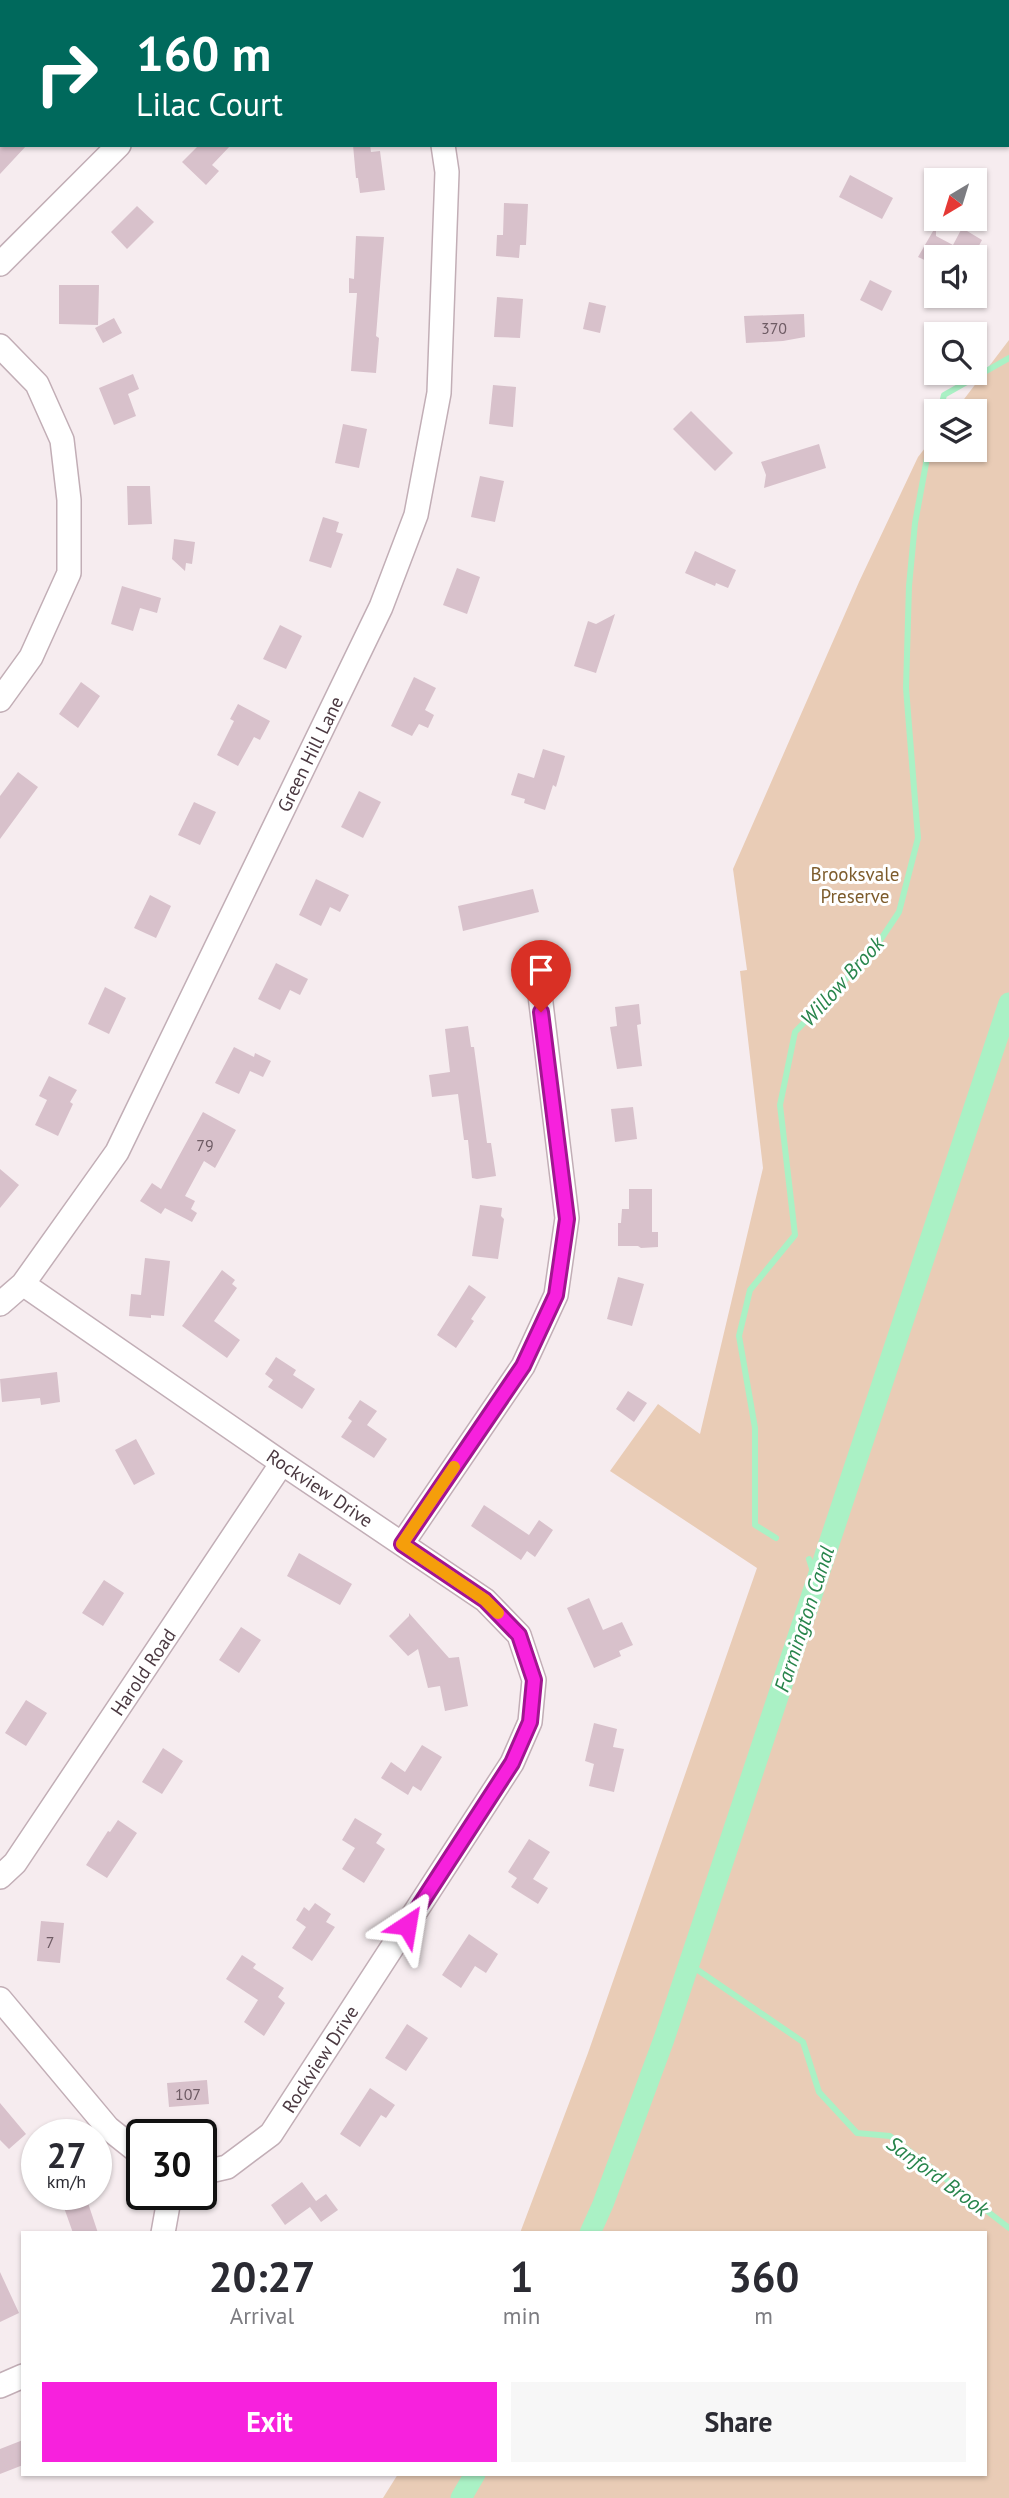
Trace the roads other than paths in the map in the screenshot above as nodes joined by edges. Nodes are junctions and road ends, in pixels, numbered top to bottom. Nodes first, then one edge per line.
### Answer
1 (117, 147) edge
2 (443, 147) edge
3 (0, 264) edge
4 (0, 346) edge
5 (0, 700) edge
6 (540, 995) dead end
7 (23, 1284) junction
8 (0, 1304) edge
9 (282, 1463) junction
10 (402, 1544) junction
11 (0, 1877) edge
12 (0, 1999) edge
13 (126, 2142) edge
14 (217, 2169) edge
15 (167, 2210) edge
16 (163, 2231) edge
17 (21, 2377) edge
18 (0, 2386) edge

1 - 3 street
2 - 7 street, Green Hill Lane
4 - 5 street
6 - 10 street
7 - 8 street, Green Hill Lane
7 - 9 street, Rockview Drive
9 - 10 street, Rockview Drive
9 - 11 street, Harold Road
10 - 14 street, Rockview Drive
12 - 13 street
15 - 16 street
17 - 18 street

